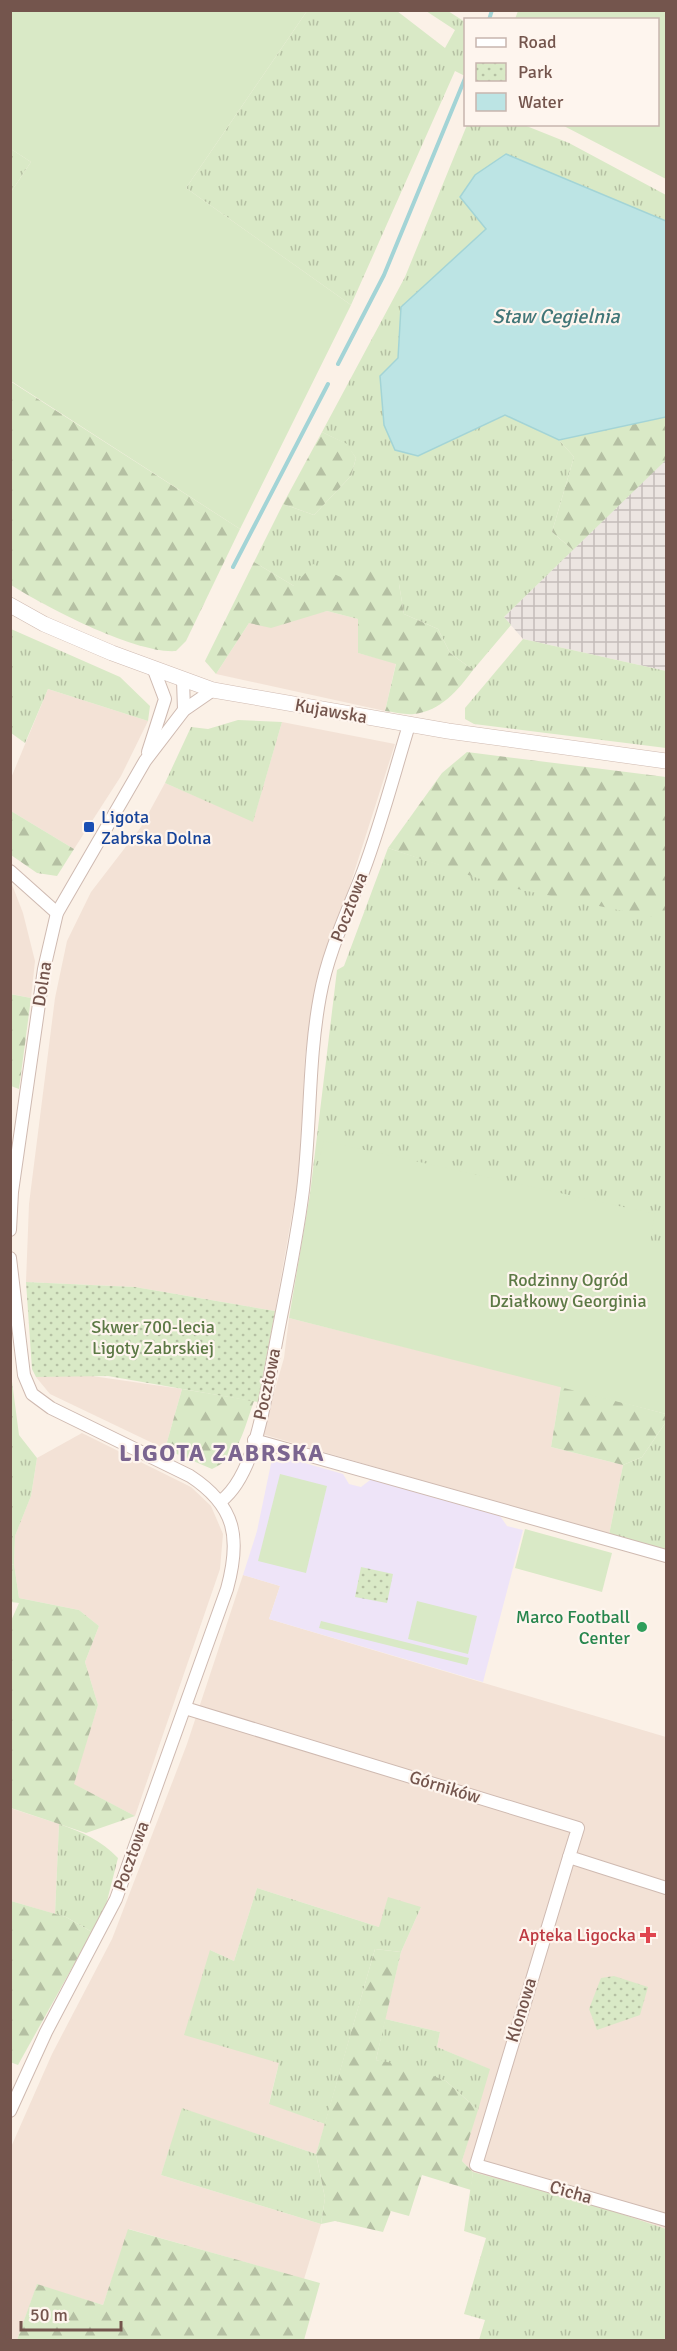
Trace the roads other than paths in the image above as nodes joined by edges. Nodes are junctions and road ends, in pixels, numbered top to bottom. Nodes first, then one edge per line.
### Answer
1 (10, 604) edge
2 (154, 670) junction
3 (183, 680) junction
4 (213, 690) junction
5 (165, 699) junction
6 (184, 710) junction
7 (409, 725) junction
8 (145, 761) junction
9 (666, 761) edge
10 (10, 871) edge
11 (57, 913) junction
12 (10, 1230) edge
13 (10, 1258) edge
14 (254, 1440) junction
15 (221, 1501) junction
16 (666, 1556) edge
17 (186, 1708) junction
18 (569, 1857) junction
19 (666, 1888) edge
20 (10, 2111) edge
21 (476, 2165) joint
22 (666, 2220) edge

1 - 2 street, Kujawska
2 - 3 street, Kujawska
2 - 5 street
3 - 4 street, Kujawska
3 - 5 street, Dolna
3 - 6 street
4 - 6 street, Dolna
4 - 7 street, Kujawska
5 - 8 street, Dolna
6 - 8 street, Dolna
7 - 9 street, Kujawska
7 - 14 street, Pocztowa
8 - 11 street, Dolna
10 - 11 street
11 - 12 street, Dolna
13 - 15 street
14 - 15 street, Pocztowa
14 - 16 street
15 - 17 street, Pocztowa
17 - 18 street, Górników
17 - 20 street, Pocztowa
18 - 19 street
18 - 21 street, Klonowa
21 - 22 street, Cicha

